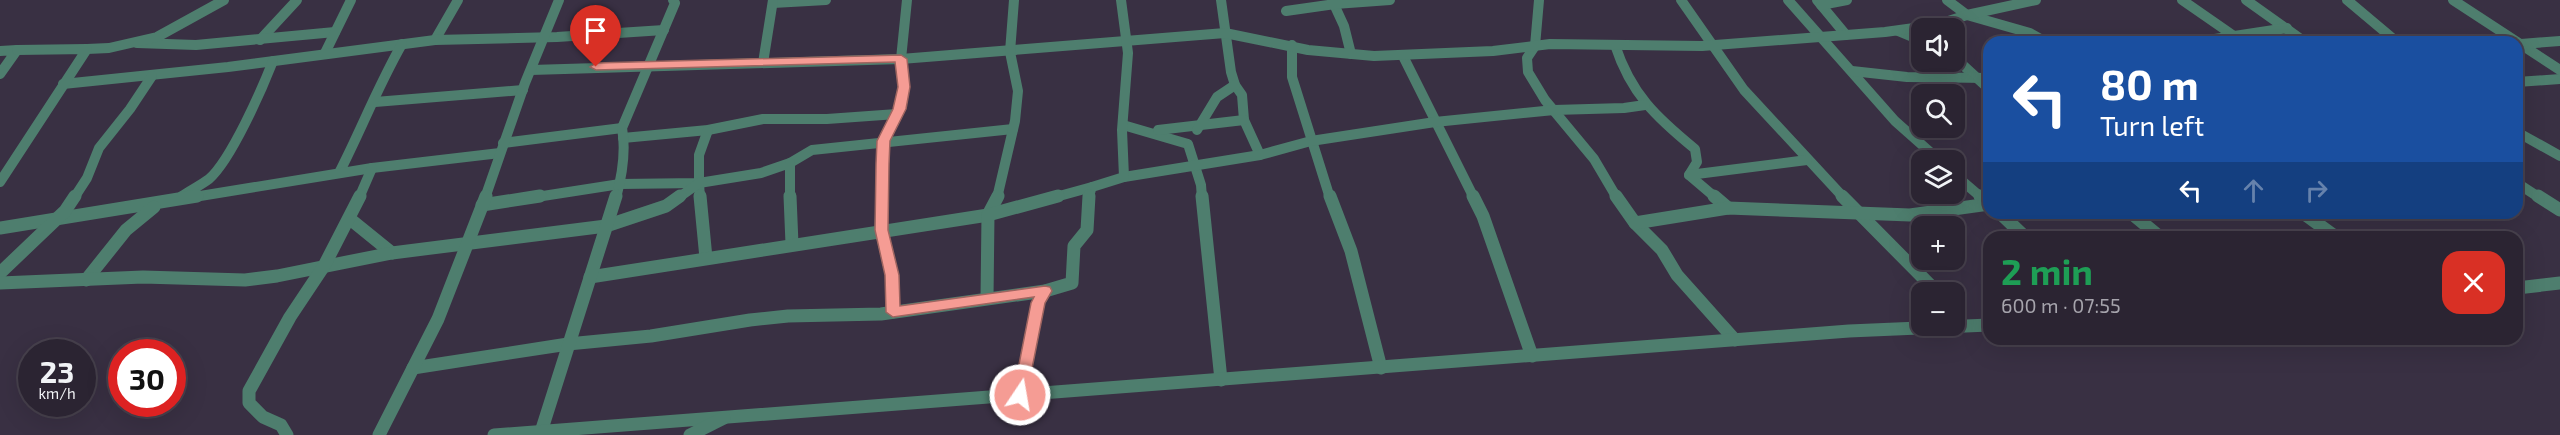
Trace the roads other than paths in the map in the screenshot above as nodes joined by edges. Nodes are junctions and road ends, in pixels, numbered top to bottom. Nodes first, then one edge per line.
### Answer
1 (224, 0) edge
2 (297, 0) edge
3 (351, 0) edge
4 (458, 0) edge
5 (560, 0) edge
6 (673, 0) edge
7 (826, 0) edge
8 (907, 0) edge
9 (1014, 0) edge
10 (1121, 0) edge
11 (1221, 0) edge
12 (1389, 0) edge
13 (1539, 0) edge
14 (1681, 0) edge
15 (1788, 0) edge
16 (1847, 0) edge
17 (1947, 0) edge
18 (2036, 0) edge
19 (2182, 0) edge
20 (2246, 0) edge
21 (2346, 0) edge
22 (2453, 0) edge
23 (773, 2) edge
24 (1333, 2) edge
25 (1819, 3) edge
26 (1286, 11) dead end
27 (1967, 15) junction
28 (2287, 27) junction
29 (664, 30) junction
30 (1897, 30) junction
31 (334, 32) junction
32 (1225, 33) junction
33 (1846, 35) junction
34 (1821, 36) junction
35 (1911, 36) edge
36 (2036, 36) edge
37 (2234, 36) joint
38 (2298, 36) edge
39 (2390, 36) edge
40 (2508, 36) edge
41 (545, 37) junction
42 (260, 40) junction
43 (435, 40) junction
44 (1127, 41) junction
45 (2560, 41) edge
46 (137, 42) junction
47 (2523, 44) edge
48 (402, 45) junction
49 (1292, 45) junction
50 (1615, 45) junction
51 (1712, 45) junction
52 (1535, 46) junction
53 (2523, 46) edge
54 (87, 49) junction
55 (17, 50) junction
56 (0, 51) edge
57 (1010, 52) junction
58 (325, 53) junction
59 (1351, 54) junction
60 (1403, 56) junction
61 (901, 59) junction
62 (273, 61) junction
63 (763, 63) junction
64 (648, 65) junction
65 (1965, 65) edge
66 (531, 70) junction
67 (2560, 70) edge
68 (1851, 71) junction
69 (0, 74) edge
70 (152, 76) junction
71 (1983, 79) edge
72 (2560, 79) edge
73 (2523, 82) edge
74 (63, 84) junction
75 (1235, 85) junction
76 (523, 90) junction
77 (375, 102) junction
78 (1645, 105) junction
79 (1554, 110) junction
80 (897, 114) junction
81 (1244, 120) junction
82 (1436, 122) junction
83 (1123, 125) junction
84 (1198, 127) junction
85 (1012, 129) junction
86 (708, 130) junction
87 (1146, 130) junction
88 (622, 133) junction
89 (2523, 135) edge
90 (883, 141) junction
91 (1311, 141) junction
92 (1188, 144) junction
93 (502, 148) junction
94 (1928, 150) edge
95 (1260, 154) junction
96 (2560, 156) edge
97 (1807, 160) junction
98 (790, 163) junction
99 (1194, 166) junction
100 (372, 168) junction
101 (339, 173) junction
102 (1689, 175) junction
103 (1124, 177) junction
104 (0, 182) edge
105 (699, 183) junction
106 (1965, 183) edge
107 (620, 184) junction
108 (1092, 187) junction
109 (2523, 187) edge
110 (1983, 199) edge
111 (171, 202) junction
112 (482, 205) junction
113 (1983, 205) edge
114 (1728, 208) junction
115 (2560, 210) edge
116 (988, 215) junction
117 (1860, 215) junction
118 (57, 219) junction
119 (350, 219) junction
120 (2006, 219) edge
121 (2138, 219) edge
122 (2311, 219) edge
123 (1635, 223) junction
124 (606, 226) junction
125 (0, 228) edge
126 (881, 230) junction
127 (2019, 231) edge
128 (2153, 231) edge
129 (2328, 231) edge
130 (792, 244) junction
131 (467, 245) junction
132 (392, 254) junction
133 (706, 258) junction
134 (324, 266) junction
135 (0, 273) edge
136 (590, 277) junction
137 (86, 279) junction
138 (1927, 282) edge
139 (0, 283) edge
140 (2560, 283) edge
141 (2523, 287) edge
142 (1045, 291) junction
143 (987, 298) junction
144 (893, 312) junction
145 (1983, 325) edge
146 (1965, 326) edge
147 (1911, 328) edge
148 (1735, 340) junction
149 (568, 344) junction
150 (1532, 356) junction
151 (413, 368) junction
152 (1381, 368) junction
153 (1221, 380) junction
154 (1020, 395) junction
155 (730, 416) junction
156 (541, 432) junction
157 (287, 435) edge
158 (380, 435) edge
159 (494, 435) edge
160 (690, 435) edge

1 - 46 street
2 - 42 street
3 - 31 street
4 - 43 street
5 - 41 street
6 - 29 street
7 - 23 street
8 - 61 street
9 - 57 street
10 - 44 street
11 - 32 street
12 - 24 street
13 - 52 street
14 - 51 street
15 - 34 street
16 - 25 street
17 - 27 street
18 - 27 street
19 - 37 street
20 - 28 street
21 - 39 street
22 - 40 street
23 - 63 street
24 - 26 street
24 - 59 street
25 - 33 street
27 - 30 street
27 - 36 street
28 - 37 street
28 - 38 street
29 - 41 street
29 - 64 street
30 - 33 street
30 - 35 street
31 - 42 street
31 - 58 street
32 - 44 street
32 - 49 street
32 - 75 street
33 - 34 street
34 - 51 street
34 - 68 street
41 - 43 street
41 - 66 street
42 - 46 street
43 - 48 street
44 - 57 street
44 - 83 street
45 - 47 street
46 - 54 street
48 - 58 street
48 - 77 street
49 - 59 street
49 - 91 street
50 - 51 street
50 - 52 street
50 - 78 street
51 - 97 street
52 - 60 street
52 - 79 street
53 - 67 street
54 - 55 street
54 - 74 street
55 - 56 street
55 - 69 street
57 - 61 street
57 - 85 street
58 - 62 street
59 - 60 street
60 - 82 street
61 - 63 street
61 - 80 street
62 - 70 street
62 - 111 street
63 - 64 street
64 - 66 street
64 - 88 street
65 - 71 street
66 - 76 street
68 - 71 street
68 - 94 street
70 - 74 street
70 - 118 street
72 - 73 street
74 - 104 street
75 - 81 street
75 - 84 street
76 - 77 street
76 - 93 street
77 - 101 street
78 - 79 street
78 - 102 street
79 - 82 street
79 - 123 street
80 - 86 street
80 - 90 street
81 - 84 street
81 - 95 street
82 - 91 street
82 - 150 street
83 - 87 street
83 - 103 street
84 - 87 street
84 - 92 street
85 - 90 street
85 - 116 street
86 - 88 street
86 - 105 street
87 - 92 street
88 - 93 street
88 - 107 street
89 - 96 street
90 - 98 street
90 - 126 street
91 - 95 street
91 - 152 street
92 - 99 street
93 - 100 street
93 - 112 street
95 - 99 street
97 - 102 street
97 - 117 street
98 - 105 street
98 - 130 street
99 - 103 street
99 - 153 street
100 - 101 street
100 - 119 street
101 - 111 street
102 - 114 street
103 - 108 street
105 - 107 street
105 - 124 street
105 - 133 street
106 - 110 street
107 - 112 street
107 - 124 street
108 - 116 street
108 - 142 street
109 - 115 street
111 - 118 street
111 - 137 street
112 - 131 street
113 - 117 street
114 - 117 street
114 - 123 street
116 - 126 street
116 - 143 street
117 - 138 street
118 - 125 street
118 - 135 street
119 - 132 street
119 - 134 street
120 - 127 street
121 - 128 street
122 - 129 street
123 - 148 street
124 - 131 street
124 - 136 street
126 - 130 street
126 - 144 street
130 - 133 street
131 - 132 street
131 - 151 street
132 - 134 street
133 - 136 street
134 - 137 street
134 - 157 street
136 - 149 street
137 - 139 street
140 - 141 street
142 - 143 street
142 - 154 street
143 - 144 street
144 - 149 street
145 - 146 street
147 - 148 street
148 - 150 street
149 - 151 street
149 - 156 street
150 - 152 street
151 - 158 street
152 - 153 street
153 - 154 street
154 - 155 street
155 - 156 street
155 - 160 street
156 - 159 street

